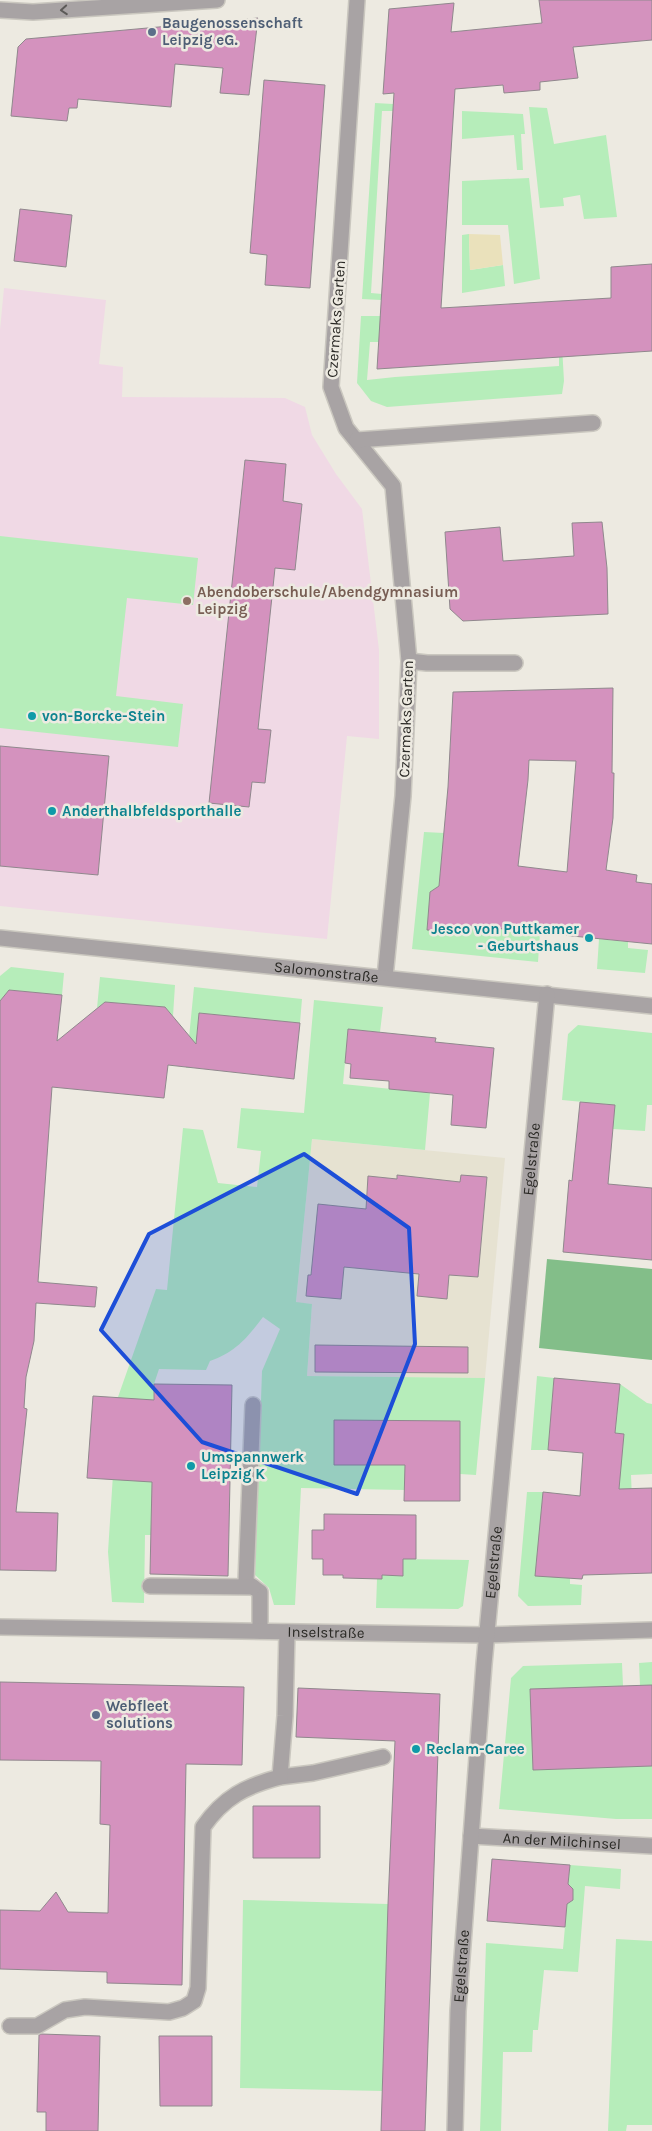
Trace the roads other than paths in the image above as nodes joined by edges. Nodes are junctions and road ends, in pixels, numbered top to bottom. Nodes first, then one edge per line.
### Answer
1 (217, 0) edge
2 (358, 0) edge
3 (0, 10) edge
4 (593, 423) dead end
5 (357, 440) junction
6 (409, 661) junction
7 (515, 663) dead end
8 (0, 938) edge
9 (385, 977) junction
10 (547, 994) junction
11 (652, 1006) edge
12 (253, 1405) dead end
13 (150, 1586) dead end
14 (253, 1587) junction
15 (0, 1628) edge
16 (652, 1630) edge
17 (260, 1631) junction
18 (287, 1632) junction
19 (486, 1635) junction
20 (383, 1757) dead end
21 (280, 1777) junction
22 (472, 1836) junction
23 (652, 1846) edge
24 (10, 2026) dead end
25 (455, 2131) edge

1 -> 3 street
2 - 5 street, Czermaks Garten
4 - 5 street
5 - 6 street, Czermaks Garten
6 - 7 street
6 - 9 street, Czermaks Garten
8 - 9 street, Salomonstraße
9 - 10 street, Salomonstraße
10 - 11 street, Salomonstraße
10 - 19 street, Egelstraße
12 - 14 street
13 - 14 street
14 - 17 street
15 - 17 street, Inselstraße
16 - 19 street, Inselstraße
17 - 18 street, Inselstraße
18 - 19 street, Inselstraße
18 - 21 street
19 - 22 street, Egelstraße
20 - 21 street
21 - 24 street
22 - 23 street, An der Milchinsel
22 - 25 street, Egelstraße

